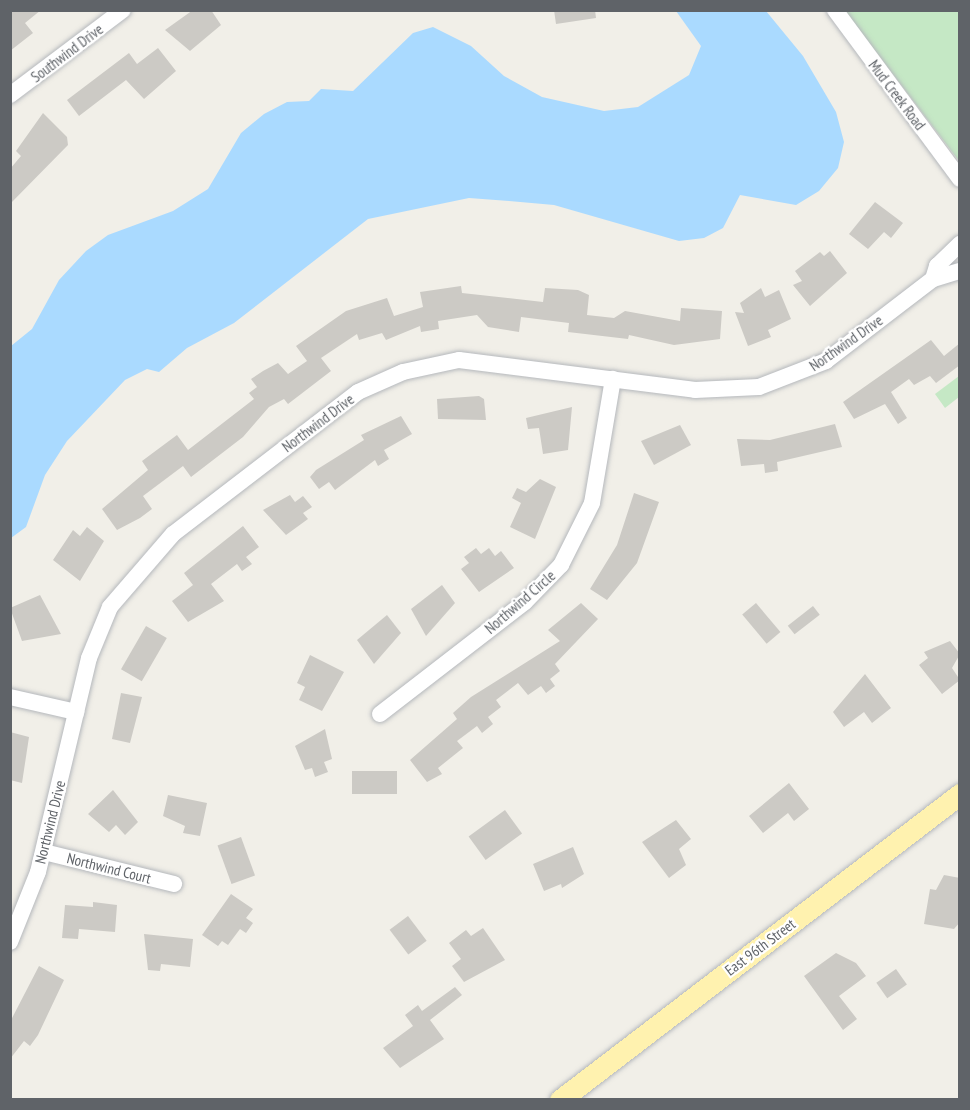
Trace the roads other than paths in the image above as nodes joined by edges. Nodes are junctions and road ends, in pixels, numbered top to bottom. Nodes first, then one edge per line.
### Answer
1 (123, 10) edge
2 (835, 10) edge
3 (10, 95) edge
4 (960, 179) edge
5 (960, 244) edge
6 (960, 272) edge
7 (933, 279) junction
8 (613, 379) junction
9 (10, 697) edge
10 (76, 712) junction
11 (380, 714) dead end
12 (960, 794) edge
13 (44, 852) junction
14 (174, 884) dead end
15 (10, 942) edge
16 (560, 1100) edge

1 - 3 street, Southwind Drive
2 - 4 street, Mud Creek Road
5 - 7 street, Northwind Drive
6 - 7 street, Northwind Drive
7 - 8 street, Northwind Drive
8 - 10 street, Northwind Drive
8 - 11 street, Northwind Circle
9 - 10 street
10 - 13 street, Northwind Drive
12 - 16 main road, East 96th Street
13 - 14 street, Northwind Court
13 - 15 street, Northwind Drive

